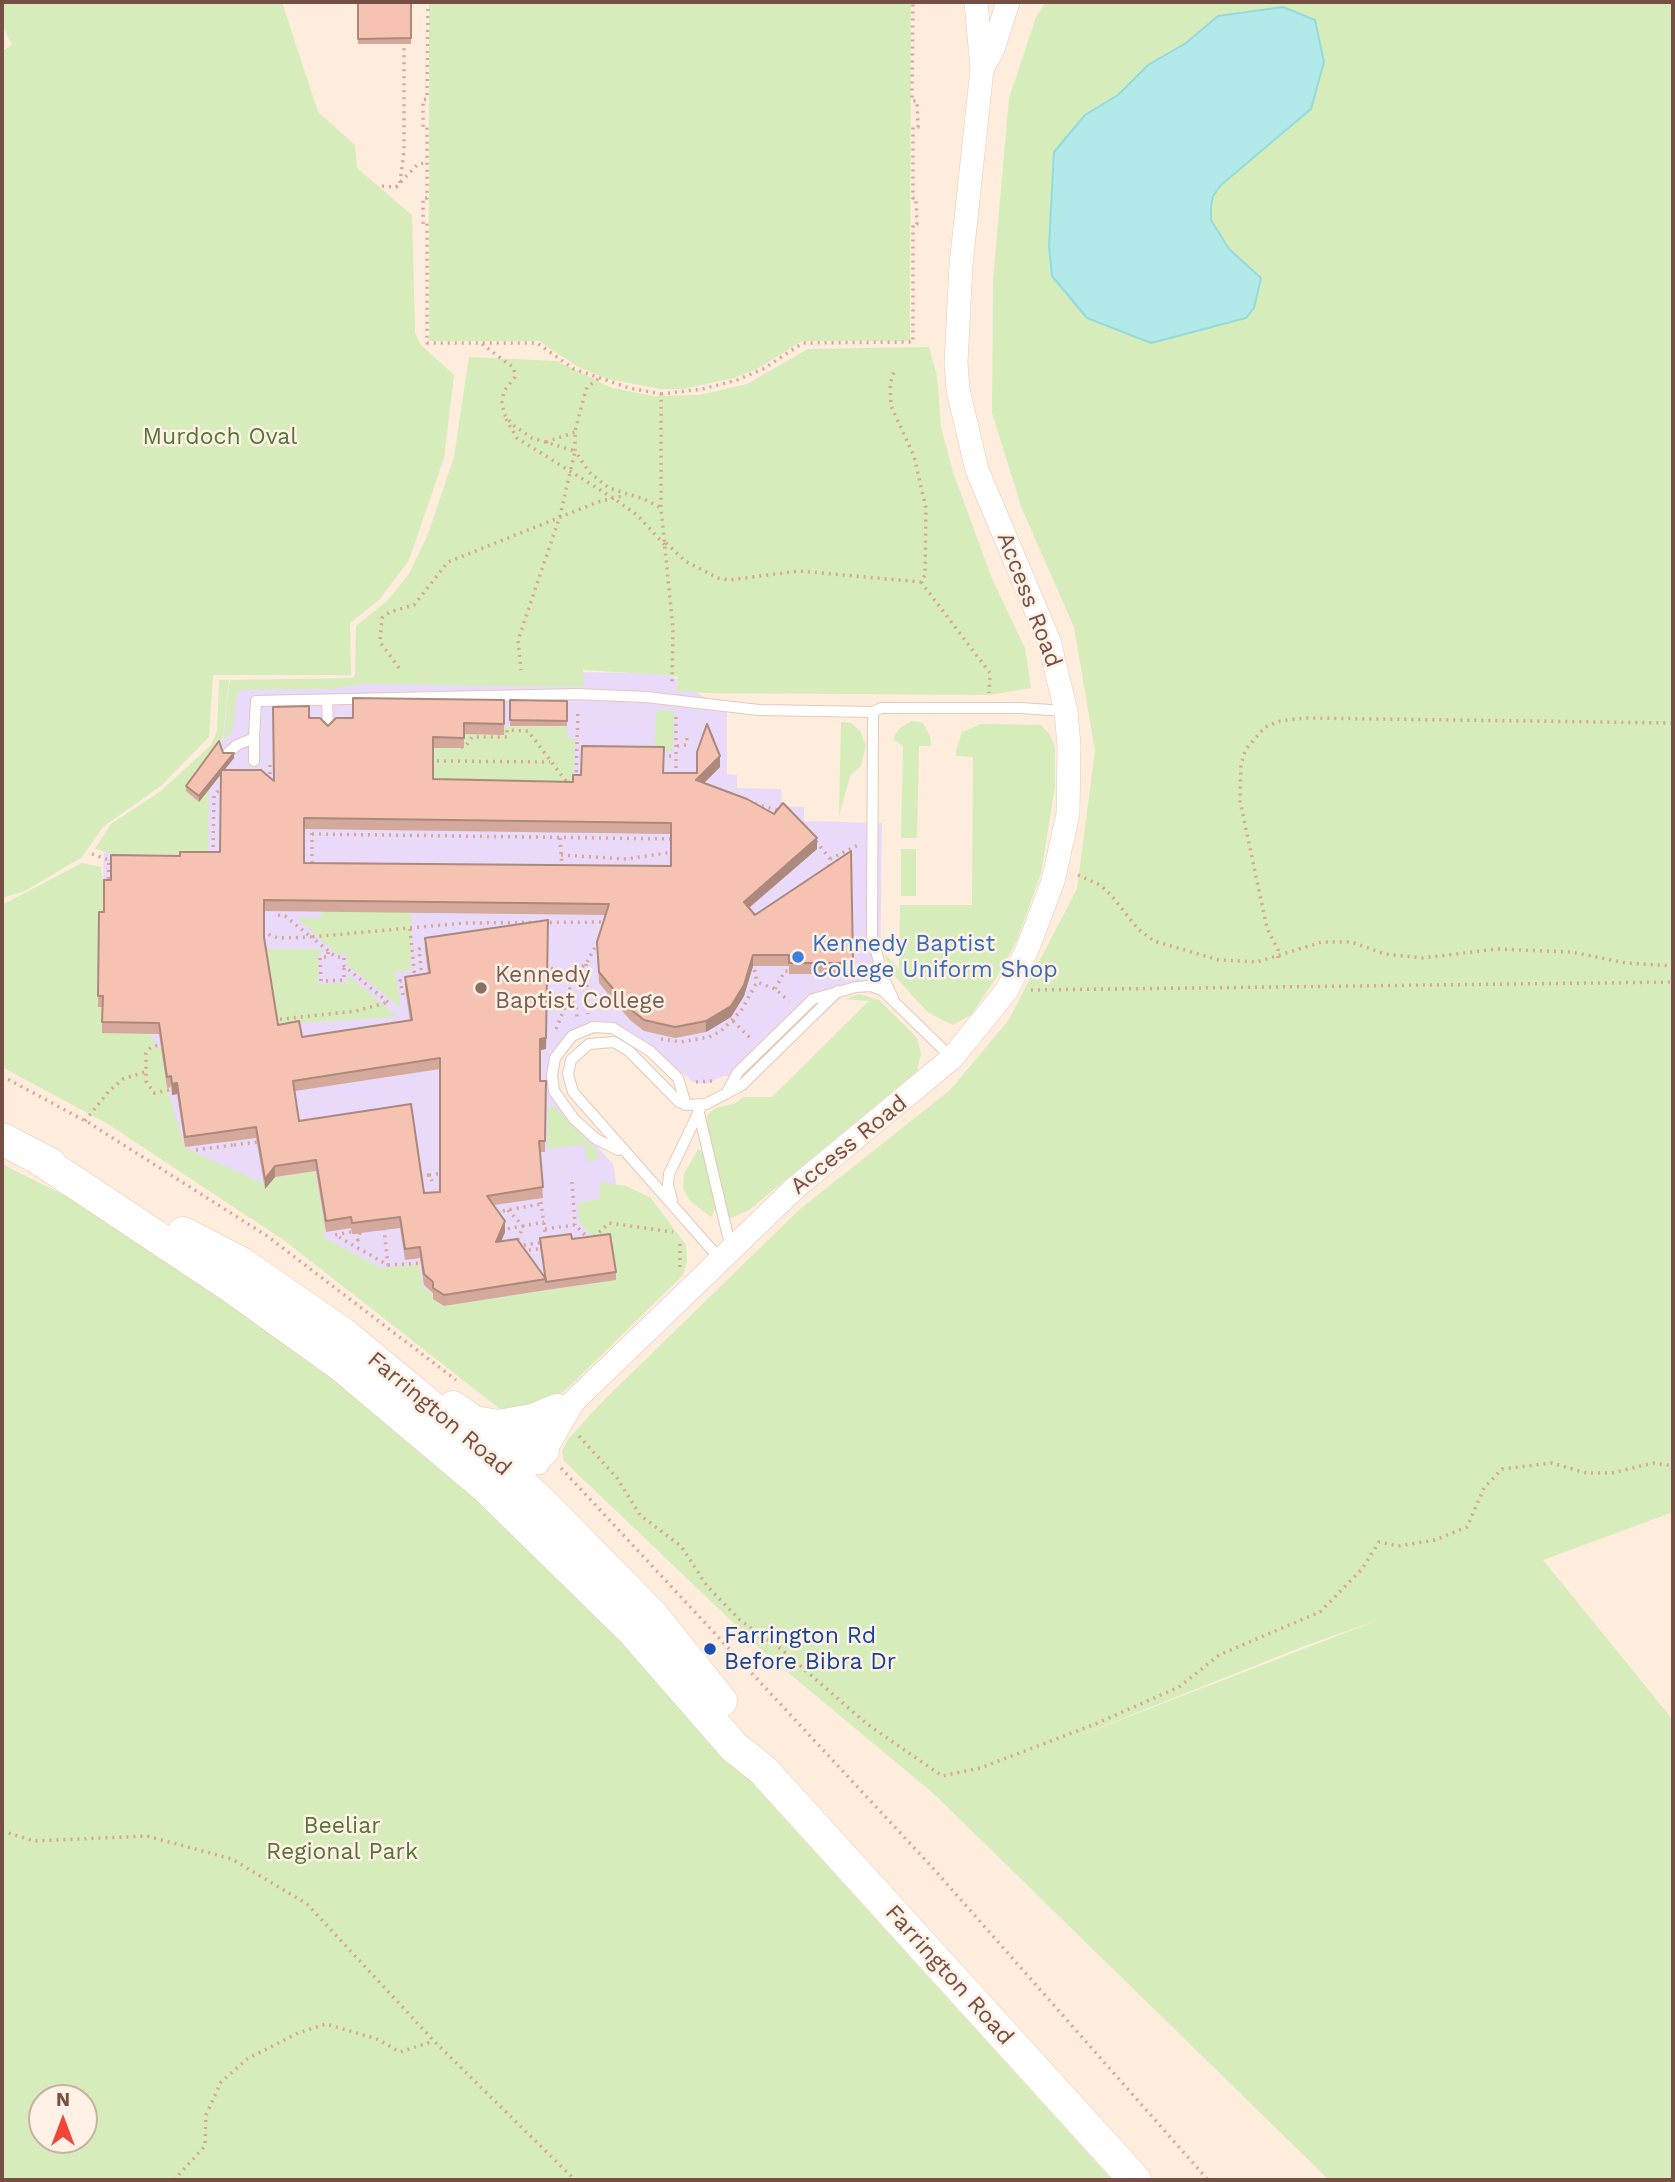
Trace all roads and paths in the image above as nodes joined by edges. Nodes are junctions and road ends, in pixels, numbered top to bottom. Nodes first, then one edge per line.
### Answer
1 (428, 2) edge
2 (913, 2) edge
3 (976, 2) edge
4 (1008, 2) edge
5 (404, 30) edge
6 (982, 69) junction
7 (426, 163) junction
8 (400, 183) junction
9 (382, 186) dead end
10 (481, 343) junction
11 (894, 372) dead end
12 (598, 379) junction
13 (661, 394) junction
14 (504, 414) junction
15 (575, 431) junction
16 (544, 442) junction
17 (575, 451) junction
18 (570, 471) junction
19 (625, 495) junction
20 (613, 498) junction
21 (661, 508) junction
22 (560, 516) junction
23 (665, 544) junction
24 (921, 582) junction
25 (399, 668) dead end
26 (521, 670) dead end
27 (990, 673) dead end
28 (578, 694) junction
29 (327, 700) junction
30 (674, 700) junction
31 (1066, 711) junction
32 (873, 712) junction
33 (677, 717) dead end
34 (1673, 723) edge
35 (328, 729) edge
36 (254, 738) junction
37 (687, 738) dead end
38 (677, 746) junction
39 (452, 747) edge
40 (228, 753) edge
41 (653, 756) edge
42 (677, 756) junction
43 (254, 761) dead end
44 (428, 761) edge
45 (550, 762) junction
46 (258, 774) edge
47 (276, 777) edge
48 (225, 784) edge
49 (676, 784) edge
50 (576, 790) edge
51 (569, 792) edge
52 (751, 803) edge
53 (788, 815) edge
54 (312, 818) edge
55 (312, 834) junction
56 (811, 834) edge
57 (560, 838) junction
58 (675, 839) junction
59 (860, 845) dead end
60 (92, 853) dead end
61 (676, 853) junction
62 (561, 855) junction
63 (312, 856) junction
64 (213, 858) edge
65 (306, 858) edge
66 (830, 859) junction
67 (109, 860) junction
68 (122, 860) edge
69 (676, 862) edge
70 (1073, 872) dead end
71 (310, 874) edge
72 (563, 876) edge
73 (832, 882) edge
74 (107, 891) edge
75 (276, 902) edge
76 (256, 929) edge
77 (410, 929) junction
78 (264, 933) junction
79 (608, 934) edge
80 (311, 937) junction
81 (261, 939) edge
82 (604, 946) edge
83 (430, 947) edge
84 (328, 951) junction
85 (541, 958) edge
86 (753, 958) edge
87 (1278, 958) junction
88 (586, 964) junction
89 (344, 966) junction
90 (1673, 966) edge
91 (541, 967) junction
92 (801, 971) edge
93 (573, 973) junction
94 (542, 977) edge
95 (415, 979) junction
96 (757, 982) junction
97 (1673, 982) edge
98 (1020, 990) dead end
99 (611, 991) edge
100 (402, 995) dead end
101 (568, 996) junction
102 (586, 996) junction
103 (893, 998) junction
104 (587, 1004) dead end
105 (575, 1006) dead end
106 (613, 1006) junction
107 (565, 1008) dead end
108 (264, 1021) edge
109 (625, 1021) dead end
110 (733, 1021) junction
111 (656, 1039) dead end
112 (171, 1042) edge
113 (755, 1043) dead end
114 (952, 1058) junction
115 (145, 1072) junction
116 (185, 1088) edge
117 (697, 1106) junction
118 (85, 1121) dead end
119 (230, 1131) edge
120 (2, 1139) edge
121 (261, 1141) edge
122 (233, 1145) junction
123 (196, 1150) dead end
124 (33, 1154) junction
125 (626, 1155) junction
126 (417, 1166) edge
127 (455, 1171) edge
128 (429, 1175) junction
129 (419, 1176) junction
130 (408, 1180) edge
131 (432, 1181) dead end
132 (572, 1182) dead end
133 (420, 1188) edge
134 (540, 1193) edge
135 (541, 1204) junction
136 (675, 1206) junction
137 (508, 1210) junction
138 (484, 1215) edge
139 (544, 1222) junction
140 (393, 1226) edge
141 (523, 1226) junction
142 (575, 1226) junction
143 (368, 1229) edge
144 (545, 1229) junction
145 (499, 1230) edge
146 (354, 1232) junction
147 (358, 1238) dead end
148 (546, 1241) junction
149 (586, 1241) junction
150 (558, 1243) edge
151 (591, 1245) edge
152 (516, 1247) junction
153 (504, 1248) edge
154 (549, 1248) edge
155 (514, 1252) edge
156 (725, 1254) junction
157 (388, 1265) junction
158 (680, 1269) dead end
159 (252, 1270) junction
160 (424, 1271) edge
161 (383, 1401) junction
162 (568, 1415) junction
163 (543, 1450) junction
164 (503, 1455) junction
165 (1673, 1466) edge
166 (545, 1506) junction
167 (644, 1644) junction
168 (763, 1770) junction
169 (2, 1830) edge
170 (434, 2041) junction
171 (174, 2180) edge
172 (575, 2180) edge
173 (1135, 2180) edge

1 - 7 path
2 - 13 path
3 - 6 street, Access Road
4 - 6 street, Access Road
5 - 8 path
6 - 31 street, Access Road
7 - 8 path
7 - 10 path
8 - 9 path
10 - 12 path
10 - 14 path
11 - 24 path
12 - 13 path
12 - 15 path
13 - 21 path
14 - 16 path
14 - 18 path
15 - 16 path
15 - 17 path
16 - 17 path
17 - 18 path
17 - 19 path
18 - 20 path
18 - 22 path
19 - 20 path
19 - 21 path
20 - 22 path
20 - 23 path
21 - 23 path
22 - 25 path
22 - 26 path
23 - 24 path
23 - 30 path
24 - 27 path
28 - 29 lane
28 - 30 lane
28 - 50 path
29 - 35 lane
29 - 36 lane
30 - 32 lane
31 - 32 lane
31 - 114 street, Access Road
32 - 103 lane
33 - 38 path
34 - 87 path
36 - 40 lane
36 - 43 lane
37 - 38 path
38 - 42 path
39 - 45 path
41 - 42 path
42 - 49 path
44 - 45 path
45 - 51 path
46 - 47 path
48 - 64 path
52 - 53 path
54 - 55 path
55 - 57 path
55 - 63 path
56 - 66 path
57 - 58 path
57 - 62 path
58 - 61 path
58 - 61 path
59 - 66 path
60 - 67 path
61 - 62 path
61 - 69 path
62 - 72 path
63 - 65 path
63 - 71 path
66 - 73 path
67 - 68 path
67 - 74 path
70 - 87 path
75 - 80 path
76 - 78 path
77 - 80 path
77 - 88 path
77 - 95 path
78 - 80 path
78 - 81 path
79 - 82 path
80 - 84 path
83 - 95 path
84 - 89 path
84 - 89 path
85 - 91 path
86 - 96 path
87 - 90 path
88 - 93 path
88 - 102 path
89 - 108 path
91 - 93 path
91 - 94 path
92 - 96 path
93 - 101 path
95 - 100 path
96 - 110 path
97 - 98 path
99 - 106 path
101 - 105 path
101 - 107 path
102 - 104 path
102 - 106 path
103 - 114 lane
103 - 117 lane
106 - 109 path
110 - 111 path
110 - 113 path
112 - 115 path
114 - 156 street, Access Road
115 - 116 path
115 - 118 path
117 - 125 lane
117 - 125 lane
117 - 136 lane
117 - 156 lane
119 - 122 path
120 - 124 main road, Farrington Road
121 - 122 path
122 - 123 path
124 - 159 main road, Farrington Road
124 - 161 main road, Farrington Road
125 - 136 lane
126 - 129 path
127 - 128 path
128 - 129 path
128 - 131 path
129 - 130 path
129 - 133 path
132 - 142 path
134 - 135 path
135 - 137 path
135 - 139 path
136 - 156 lane
137 - 138 path
137 - 141 path
139 - 141 path
139 - 144 path
140 - 157 path
141 - 145 path
141 - 152 path
142 - 144 path
142 - 149 path
143 - 146 path
144 - 148 path
146 - 147 path
146 - 157 path
148 - 150 path
148 - 152 path
149 - 151 path
149 - 158 path
152 - 153 path
154 - 155 path
156 - 162 street, Access Road
157 - 160 path
159 - 162 main road
159 - 164 main road, Farrington Road
161 - 164 main road
161 - 167 main road, Farrington Road
162 - 163 street, Access Road
162 - 164 street, Access Road
162 - 165 path
163 - 164 main road
163 - 166 street, Access Road
164 - 166 main road, Farrington Road
164 - 167 main road
166 - 168 main road, Farrington Road
167 - 168 main road, Farrington Road
168 - 173 main road, Farrington Road
169 - 170 path
170 - 171 path
170 - 172 path

